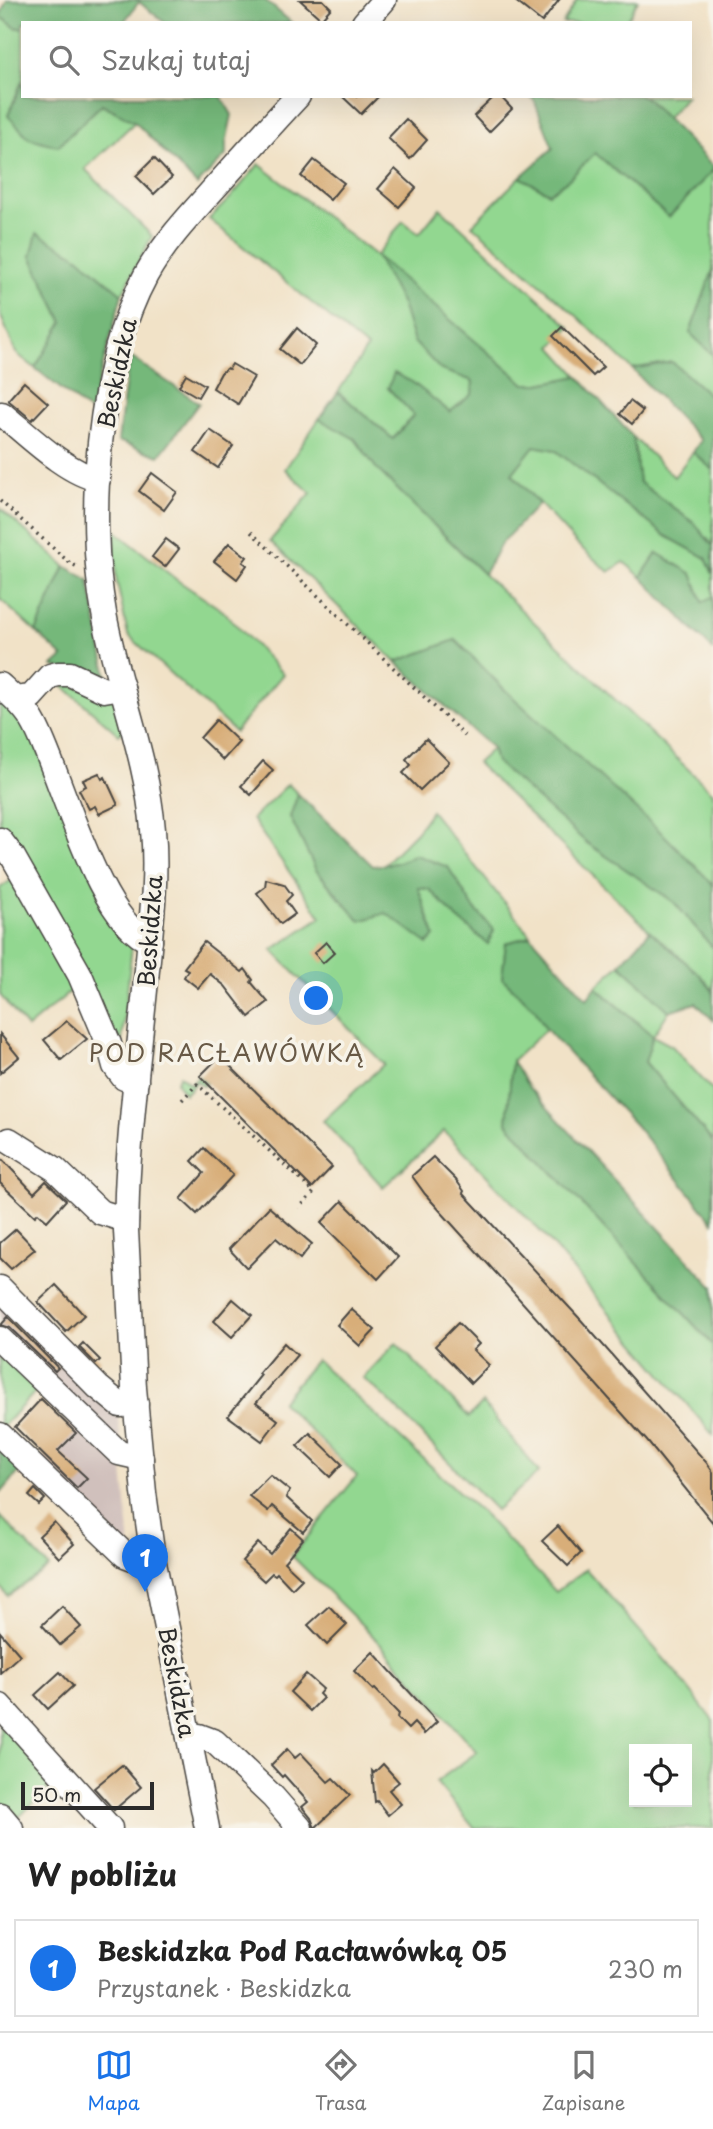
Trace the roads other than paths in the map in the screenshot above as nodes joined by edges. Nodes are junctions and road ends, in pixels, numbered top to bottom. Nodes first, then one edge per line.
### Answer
1 (384, 0) edge
2 (366, 21) edge
3 (296, 98) edge
4 (2, 414) dead end
5 (97, 479) junction
6 (122, 687) junction
7 (8, 692) edge
8 (0, 840) edge
9 (150, 941) junction
10 (135, 1081) junction
11 (9, 1140) dead end
12 (126, 1220) junction
13 (0, 1288) edge
14 (0, 1339) edge
15 (136, 1404) junction
16 (0, 1435) edge
17 (141, 1458) junction
18 (153, 1558) junction
19 (0, 1706) edge
20 (189, 1737) junction
21 (0, 1815) edge
22 (11, 1828) edge
23 (110, 1828) edge
24 (207, 1828) edge
25 (300, 1828) edge

1 - 2 street
3 - 5 street, Beskidzka
4 - 5 street
5 - 6 street, Beskidzka
6 - 7 street
6 - 9 street, Beskidzka
7 - 9 street
8 - 10 street
9 - 10 street, Beskidzka
10 - 12 street, Beskidzka
11 - 12 street
12 - 15 street, Beskidzka
13 - 15 street
14 - 17 street
15 - 17 street, Beskidzka
16 - 18 street
17 - 18 street, Beskidzka
18 - 20 street, Beskidzka
19 - 23 street
20 - 24 street, Beskidzka
20 - 25 street
21 - 22 street

